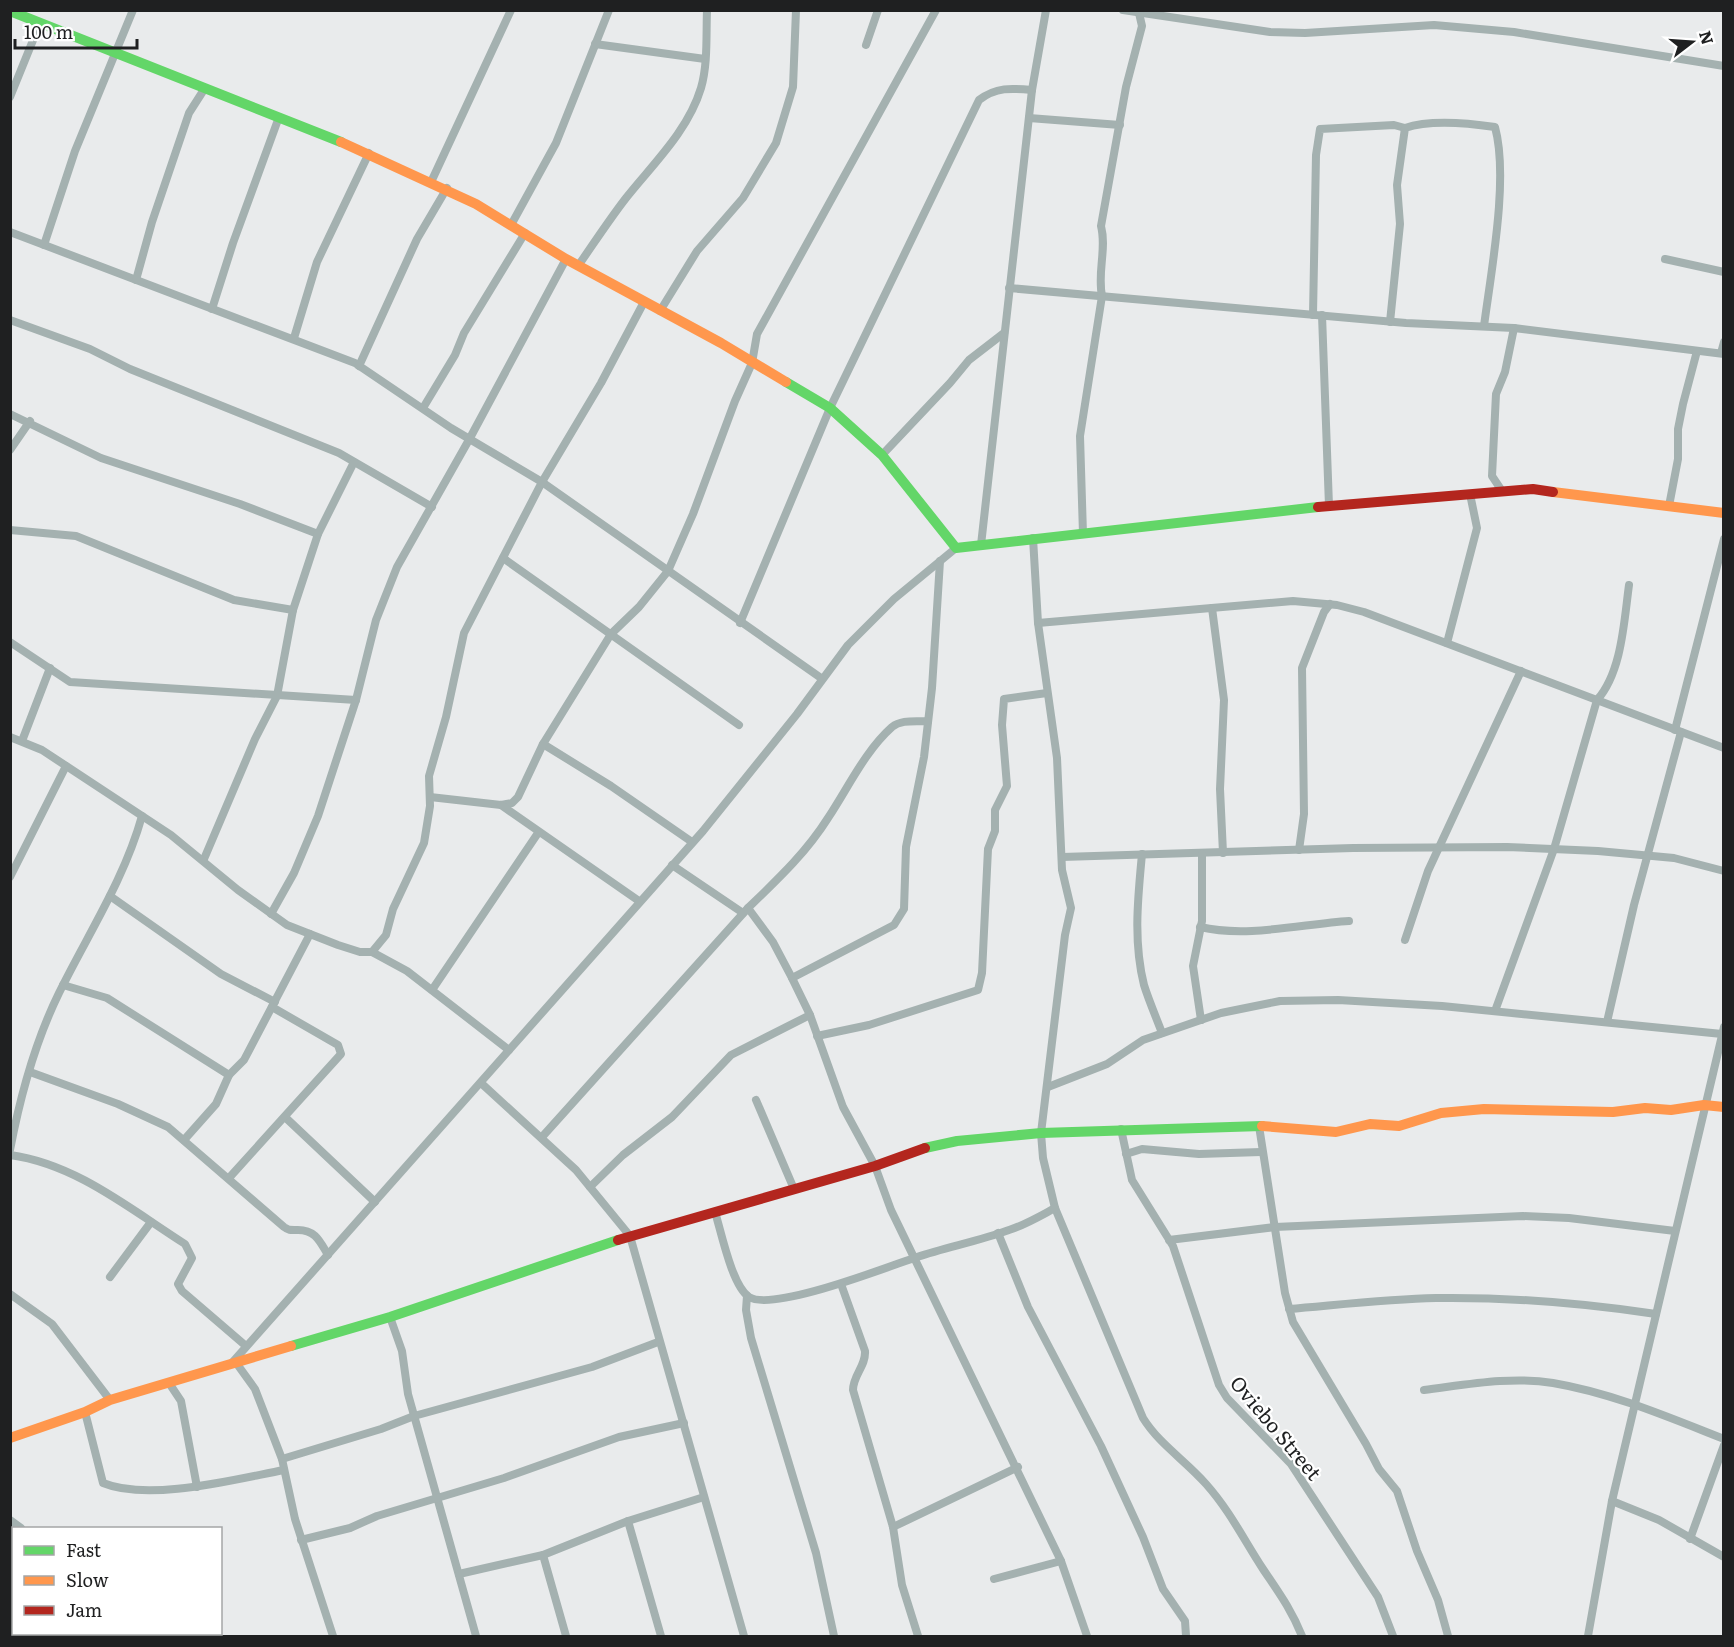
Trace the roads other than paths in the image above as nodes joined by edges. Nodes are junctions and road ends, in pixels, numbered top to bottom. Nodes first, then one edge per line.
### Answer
1 (133, 10) edge
2 (512, 10) edge
3 (609, 10) edge
4 (707, 10) edge
5 (796, 10) edge
6 (878, 10) edge
7 (936, 10) edge
8 (1046, 10) edge
9 (1123, 10) edge
10 (10, 11) edge
11 (1139, 13) junction
12 (36, 18) edge
13 (595, 44) junction
14 (866, 45) dead end
15 (115, 54) junction
16 (705, 59) junction
17 (1724, 66) edge
18 (205, 88) junction
19 (1032, 90) junction
20 (10, 97) edge
21 (279, 117) junction
22 (1029, 118) junction
23 (1120, 125) junction
24 (1405, 128) junction
25 (369, 153) junction
26 (432, 180) junction
27 (447, 188) junction
28 (511, 225) junction
29 (10, 232) edge
30 (525, 233) junction
31 (44, 245) junction
32 (1665, 258) dead end
33 (566, 259) junction
34 (579, 266) junction
35 (1724, 272) edge
36 (136, 280) junction
37 (1009, 288) junction
38 (1102, 296) junction
39 (644, 302) junction
40 (212, 309) junction
41 (660, 311) junction
42 (1317, 315) junction
43 (10, 320) edge
44 (1390, 322) junction
45 (1484, 326) junction
46 (1514, 328) junction
47 (1004, 333) junction
48 (294, 338) junction
49 (1724, 342) edge
50 (1697, 351) junction
51 (1722, 354) edge
52 (752, 363) junction
53 (359, 366) junction
54 (423, 408) junction
55 (830, 408) junction
56 (10, 414) edge
57 (30, 422) junction
58 (470, 438) junction
59 (10, 450) edge
60 (882, 455) junction
61 (354, 462) junction
62 (542, 482) junction
63 (1502, 491) junction
64 (1470, 494) junction
65 (1329, 506) junction
66 (1669, 506) junction
67 (432, 507) junction
68 (1724, 513) edge
69 (10, 530) edge
70 (318, 534) junction
71 (1083, 534) junction
72 (1033, 538) junction
73 (1724, 539) edge
74 (981, 545) junction
75 (956, 548) junction
76 (503, 558) junction
77 (940, 561) junction
78 (668, 571) junction
79 (1629, 585) dead end
80 (1330, 604) junction
81 (1212, 608) junction
82 (293, 610) junction
83 (740, 623) junction
84 (1038, 623) junction
85 (611, 634) junction
86 (10, 642) edge
87 (1447, 644) junction
88 (50, 668) junction
89 (1521, 671) junction
90 (821, 678) junction
91 (1047, 693) junction
92 (277, 696) junction
93 (356, 700) junction
94 (1597, 700) junction
95 (928, 722) junction
96 (739, 725) dead end
97 (1678, 731) junction
98 (10, 736) edge
99 (22, 741) junction
100 (543, 744) junction
101 (1724, 748) edge
102 (66, 766) junction
103 (430, 797) junction
104 (501, 805) junction
105 (142, 816) junction
106 (538, 833) junction
107 (692, 842) junction
108 (1438, 846) junction
109 (1554, 849) junction
110 (1299, 850) junction
111 (1223, 853) junction
112 (1142, 854) junction
113 (1202, 854) junction
114 (1648, 855) junction
115 (1062, 857) junction
116 (204, 859) junction
117 (672, 865) junction
118 (1724, 871) edge
119 (10, 877) edge
120 (110, 896) junction
121 (639, 901) junction
122 (746, 911) junction
123 (271, 914) junction
124 (1349, 921) dead end
125 (1200, 927) junction
126 (310, 934) junction
127 (1405, 940) dead end
128 (372, 952) junction
129 (792, 978) junction
130 (63, 985) junction
131 (432, 990) junction
132 (274, 1005) junction
133 (1495, 1011) junction
134 (810, 1015) junction
135 (1201, 1020) junction
136 (1607, 1022) junction
137 (1723, 1030) edge
138 (1162, 1033) junction
139 (817, 1036) junction
140 (509, 1050) junction
141 (30, 1072) junction
142 (229, 1075) junction
143 (481, 1083) junction
144 (1048, 1087) junction
145 (756, 1100) dead end
146 (1704, 1105) junction
147 (1724, 1107) edge
148 (286, 1118) junction
149 (1259, 1126) junction
150 (1121, 1129) junction
151 (1041, 1133) junction
152 (542, 1137) junction
153 (184, 1140) junction
154 (10, 1150) edge
155 (1261, 1152) junction
156 (1126, 1154) junction
157 (10, 1155) edge
158 (875, 1166) junction
159 (229, 1178) junction
160 (590, 1187) junction
161 (794, 1189) junction
162 (375, 1202) junction
163 (1055, 1208) junction
164 (715, 1212) junction
165 (151, 1222) junction
166 (1275, 1227) junction
167 (1675, 1231) junction
168 (998, 1233) junction
169 (630, 1236) junction
170 (1169, 1240) junction
171 (328, 1255) junction
172 (915, 1258) junction
173 (110, 1277) dead end
174 (841, 1284) junction
175 (10, 1294) edge
176 (747, 1296) junction
177 (1289, 1309) junction
178 (1656, 1314) junction
179 (390, 1317) junction
180 (658, 1342) junction
181 (246, 1346) junction
182 (232, 1366) junction
183 (170, 1383) junction
184 (1424, 1390) dead end
185 (110, 1400) junction
186 (1635, 1405) junction
187 (85, 1412) junction
188 (414, 1416) junction
189 (684, 1423) junction
190 (10, 1438) edge
191 (1724, 1439) edge
192 (1724, 1445) edge
193 (282, 1459) junction
194 (1018, 1467) junction
195 (284, 1470) junction
196 (197, 1487) junction
197 (436, 1497) junction
198 (704, 1497) junction
199 (1612, 1501) junction
200 (628, 1521) junction
201 (893, 1527) junction
202 (1690, 1539) junction
203 (301, 1540) junction
204 (543, 1555) junction
205 (1724, 1557) edge
206 (1061, 1561) junction
207 (459, 1574) junction
208 (994, 1579) dead end
209 (333, 1636) edge
210 (476, 1636) edge
211 (566, 1636) edge
212 (661, 1636) edge
213 (744, 1636) edge
214 (834, 1636) edge
215 (918, 1636) edge
216 (1087, 1636) edge
217 (1186, 1636) edge
218 (1302, 1636) edge
219 (1393, 1636) edge
220 (1448, 1636) edge
221 (1588, 1636) edge

1 - 15 street
2 - 26 street
3 - 13 street
4 - 16 street
5 - 41 street
6 - 14 street
7 - 52 street
8 - 19 street
9 - 11 street
10 - 12 street
11 - 17 street
11 - 23 street
12 - 15 street
12 - 20 street
13 - 16 street
13 - 28 street
15 - 18 street
15 - 31 street
16 - 34 street
18 - 21 street
18 - 36 street
19 - 22 street
19 - 55 street
21 - 25 street
21 - 40 street
22 - 23 street
22 - 37 street
23 - 38 street
24 - 42 street
24 - 44 street
24 - 45 street
25 - 26 street
25 - 48 street
26 - 27 street
27 - 28 street
27 - 53 street
28 - 30 street
29 - 31 street
30 - 33 street
30 - 54 street
31 - 36 street
32 - 35 street
33 - 34 street
33 - 58 street
34 - 39 street
36 - 40 street
37 - 38 street
37 - 47 street
38 - 42 street
38 - 71 street
39 - 41 street
39 - 62 street
40 - 48 street
41 - 52 street
42 - 44 street
42 - 65 street
43 - 61 street
44 - 45 street
45 - 46 street
46 - 50 street
46 - 63 street
47 - 60 street
47 - 74 street
48 - 53 street
49 - 51 street
50 - 51 street
50 - 66 street
52 - 55 street
52 - 78 street
53 - 54 street
54 - 58 street
55 - 60 street
55 - 83 street
56 - 57 street
57 - 59 street
57 - 70 street
58 - 62 street
58 - 67 street
60 - 75 street
61 - 67 street
61 - 70 street
62 - 76 street
62 - 78 street
63 - 64 street
63 - 66 street
64 - 65 street
64 - 87 street
65 - 71 street
66 - 68 street
67 - 93 street
69 - 82 street
70 - 82 street
71 - 72 street
72 - 74 street
72 - 84 street
73 - 97 street
74 - 75 street
75 - 77 street
76 - 85 street
76 - 103 street
77 - 90 street
77 - 95 street
78 - 83 street
78 - 85 street
79 - 94 street
80 - 81 street
80 - 87 street
80 - 110 street
81 - 84 street
81 - 111 street
82 - 92 street
83 - 90 street
84 - 91 street
85 - 96 street
85 - 100 street
86 - 88 street
87 - 89 street
88 - 92 street
88 - 99 street
89 - 94 street
89 - 108 street
90 - 107 street
91 - 115 street
91 - 139 street
92 - 93 street
92 - 116 street
93 - 123 street
94 - 97 street
94 - 109 street
95 - 122 street
95 - 129 street
97 - 101 street
97 - 114 street
98 - 99 street
99 - 102 street
100 - 104 street
100 - 107 street
102 - 105 street
102 - 119 street
103 - 104 street
103 - 128 street
104 - 106 street
105 - 116 street
105 - 120 street
106 - 121 street
106 - 131 street
107 - 117 street
108 - 109 street
108 - 110 street
108 - 127 street
109 - 114 street
109 - 133 street
110 - 111 street
111 - 113 street
112 - 113 street
112 - 115 street
112 - 138 street
113 - 125 street
114 - 118 street
114 - 136 street
115 - 144 street
116 - 123 street
117 - 121 street
117 - 122 street
120 - 130 street
120 - 132 street
121 - 140 street
122 - 129 street
122 - 152 street
123 - 126 street
124 - 125 street
125 - 135 street
126 - 128 street
126 - 132 street
128 - 131 street
129 - 134 street
130 - 141 street
130 - 142 street
131 - 140 street
132 - 142 street
132 - 148 street
133 - 135 street
133 - 136 street
134 - 139 street
134 - 160 street
135 - 138 street
136 - 137 street
137 - 146 street
138 - 144 street
139 - 158 street
140 - 143 street
141 - 153 street
141 - 154 street
142 - 153 street
143 - 152 street
143 - 162 street
144 - 151 street
145 - 161 street
146 - 147 street
146 - 149 street
146 - 167 street
148 - 159 street
148 - 162 street
149 - 150 street
149 - 155 street
150 - 151 street
150 - 156 street, Oviebo Street
151 - 158 street
151 - 163 street
152 - 160 street
153 - 159 street
155 - 156 street
155 - 166 street
156 - 170 street, Oviebo Street
157 - 165 street
158 - 161 street
158 - 172 street
159 - 171 street
160 - 169 street
161 - 164 street
162 - 171 street
163 - 168 street
163 - 218 street
164 - 169 street
164 - 176 street
165 - 173 street
165 - 181 street
166 - 167 street
166 - 170 street
166 - 177 street
167 - 178 street
168 - 172 street
168 - 217 street
169 - 179 street
169 - 180 street
170 - 219 street, Oviebo Street
171 - 181 street
172 - 174 street
172 - 194 street
174 - 176 street
174 - 201 street
175 - 185 street
176 - 214 street
177 - 178 street
177 - 220 street
178 - 186 street
179 - 182 street
179 - 188 street
180 - 188 street
180 - 189 street
181 - 182 street
182 - 183 street
182 - 193 street
183 - 185 street
183 - 196 street
184 - 186 street
185 - 187 street
186 - 191 street
186 - 199 street
187 - 190 street
187 - 196 street
188 - 193 street
188 - 197 street
189 - 197 street
189 - 198 street
192 - 202 street
193 - 195 street
194 - 201 street
194 - 206 street
195 - 196 street
195 - 203 street
197 - 203 street
197 - 207 street
198 - 200 street
198 - 213 street
199 - 202 street
199 - 221 street
200 - 204 street
200 - 212 street
201 - 215 street
202 - 205 street
203 - 209 street
204 - 207 street
204 - 211 street
206 - 208 street
206 - 216 street
207 - 210 street

